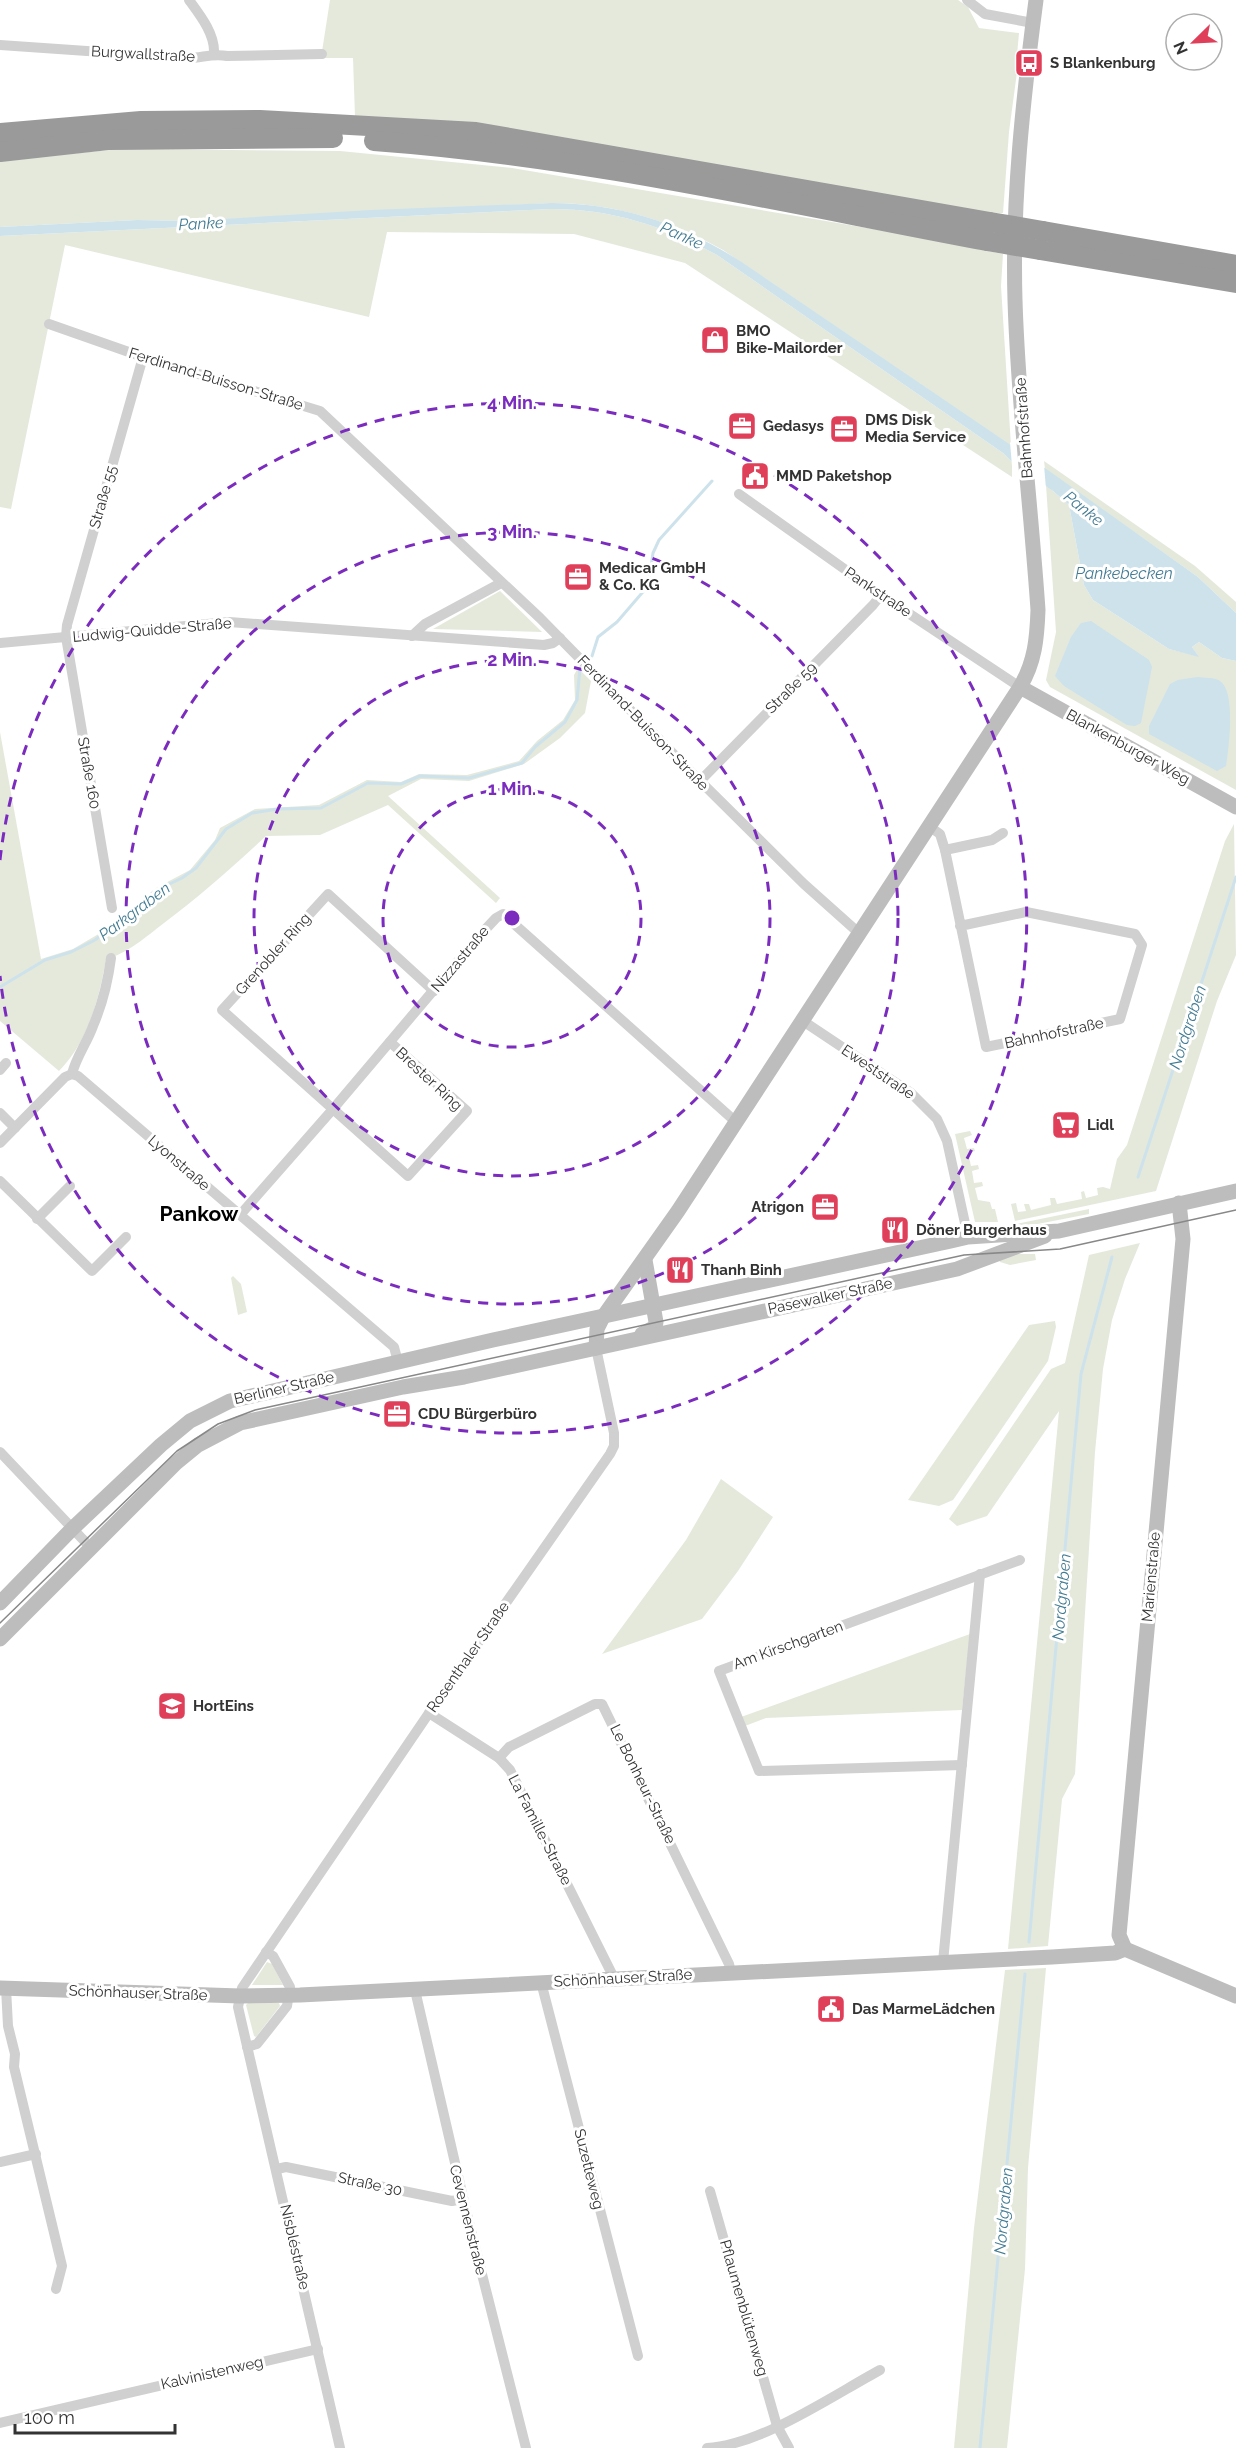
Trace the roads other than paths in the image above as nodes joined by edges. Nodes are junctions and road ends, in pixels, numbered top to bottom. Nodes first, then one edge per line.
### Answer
1 (189, 0) edge
2 (966, 0) edge
3 (1036, 0) edge
4 (1033, 23) junction
5 (0, 45) edge
6 (213, 53) junction
7 (322, 54) dead end
8 (0, 133) edge
9 (0, 152) edge
10 (988, 232) junction
11 (1042, 241) junction
12 (1236, 265) edge
13 (1236, 283) edge
14 (49, 324) dead end
15 (143, 357) junction
16 (739, 494) dead end
17 (501, 583) junction
18 (881, 595) junction
19 (412, 636) junction
20 (66, 638) junction
21 (560, 638) junction
22 (0, 643) edge
23 (1020, 687) junction
24 (700, 781) junction
25 (1236, 807) edge
26 (930, 827) junction
27 (1003, 833) dead end
28 (945, 850) junction
29 (112, 908) dead end
30 (960, 926) junction
31 (860, 934) junction
32 (111, 958) dead end
33 (434, 991) junction
34 (803, 1021) junction
35 (390, 1042) junction
36 (72, 1074) junction
37 (333, 1109) junction
38 (0, 1113) edge
39 (736, 1122) junction
40 (15, 1128) junction
41 (0, 1143) edge
42 (0, 1180) edge
43 (70, 1186) dead end
44 (1236, 1191) edge
45 (1179, 1203) junction
46 (240, 1215) junction
47 (37, 1219) junction
48 (1059, 1231) junction
49 (126, 1237) dead end
50 (968, 1237) junction
51 (645, 1260) junction
52 (976, 1264) junction
53 (819, 1270) junction
54 (824, 1298) junction
55 (654, 1306) junction
56 (603, 1317) junction
57 (637, 1337) junction
58 (596, 1348) junction
59 (398, 1362) junction
60 (0, 1452) edge
61 (72, 1529) junction
62 (91, 1548) junction
63 (1020, 1560) dead end
64 (980, 1574) junction
65 (0, 1603) edge
66 (0, 1639) edge
67 (429, 1713) junction
68 (499, 1758) junction
69 (962, 1765) junction
70 (1125, 1949) junction
71 (266, 1952) junction
72 (943, 1962) junction
73 (731, 1972) junction
74 (614, 1978) junction
75 (541, 1982) junction
76 (3, 1988) edge
77 (415, 1990) junction
78 (289, 1995) junction
79 (240, 1996) junction
80 (1236, 1996) edge
81 (248, 2047) junction
82 (36, 2154) junction
83 (0, 2162) edge
84 (277, 2169) junction
85 (710, 2191) dead end
86 (463, 2199) junction
87 (56, 2289) dead end
88 (318, 2349) junction
89 (638, 2356) dead end
90 (880, 2370) dead end
91 (0, 2423) edge
92 (777, 2426) junction
93 (716, 2447) edge
94 (340, 2448) edge
95 (526, 2448) edge
96 (707, 2448) edge
97 (789, 2448) edge

1 - 6 street
2 - 4 street
3 - 4 main road, Bahnhofstraße
4 - 23 main road, Bahnhofstraße
5 - 6 street, Burgwallstraße
6 - 7 street, Burgwallstraße
8 - 10 highway
9 - 10 highway
10 - 11 highway, bridge
11 - 12 highway
11 - 13 highway
14 - 15 street, Ferdinand-Buisson-Straße
15 - 17 street, Ferdinand-Buisson-Straße
15 - 20 street, Straße 55
16 - 18 street, Pankstraße
17 - 19 street
17 - 21 street, Ferdinand-Buisson-Straße
18 - 23 street, Pankstraße
18 - 24 street, Straße 59
19 - 20 street, Ludwig-Quidde-Straße
19 - 21 street, Ludwig-Quidde-Straße
20 - 22 street, Ludwig-Quidde-Straße
20 - 29 street, Straße 160
21 - 24 street, Ferdinand-Buisson-Straße
23 - 25 main road, Blankenburger Weg
23 - 26 main road, Bahnhofstraße
24 - 31 street, Ferdinand-Buisson-Straße
26 - 28 street, Bahnhofstraße
26 - 31 main road, Bahnhofstraße
27 - 28 street
28 - 30 street, Bahnhofstraße
30 - 30 street, Bahnhofstraße
31 - 34 main road, Bahnhofstraße
32 - 36 street
33 - 35 street, Nizzastraße
33 - 37 street, Grenobler Ring
33 - 39 street, Nizzastraße
34 - 39 main road, Bahnhofstraße
34 - 50 street, Eweststraße
35 - 37 street, Nizzastraße
35 - 37 street, Brester Ring
36 - 40 street
36 - 46 street, Lyonstraße
37 - 46 street, Nizzastraße
38 - 40 street
39 - 51 main road, Bahnhofstraße
40 - 41 street
42 - 47 street
43 - 47 street
44 - 45 main road, Pasewalker Straße
45 - 48 main road, Pasewalker Straße
45 - 70 main road, Marienstraße
46 - 59 street, Lyonstraße
47 - 49 street
48 - 50 main road, Pasewalker Straße
48 - 52 main road, Pasewalker Straße
50 - 52 main road
50 - 53 main road, Pasewalker Straße
51 - 55 main road
51 - 56 main road, Bahnhofstraße
52 - 54 main road, Pasewalker Straße
53 - 54 main road
53 - 55 main road, Pasewalker Straße
54 - 57 main road, Pasewalker Straße
55 - 56 main road, Pasewalker Straße
55 - 57 main road
56 - 58 main road
56 - 59 main road, Berliner Straße
57 - 58 main road, Pasewalker Straße
58 - 62 main road, Berliner Straße
58 - 67 street, Rosenthaler Straße
59 - 61 main road, Berliner Straße
60 - 61 street
61 - 62 street
61 - 65 main road, Berliner Straße
62 - 66 main road, Berliner Straße
63 - 64 street, Am Kirschgarten
64 - 69 street
64 - 69 street, Am Kirschgarten
67 - 68 street, La Famille-Straße
67 - 71 street, Rosenthaler Straße
68 - 73 street, Le Bonheur-Straße
68 - 74 street, La Famille-Straße
69 - 72 street
70 - 72 main road, Schönhauser Straße
70 - 80 main road
71 - 78 street
71 - 79 street, Rosenthaler Straße
72 - 73 main road, Schönhauser Straße
73 - 74 main road, Schönhauser Straße
74 - 75 main road, Schönhauser Straße
75 - 77 main road, Schönhauser Straße
75 - 89 street, Suzetteweg
76 - 79 main road, Schönhauser Straße
76 - 82 street
77 - 78 main road, Schönhauser Straße
77 - 86 street, Cevennenstraße
78 - 79 main road, Schönhauser Straße
78 - 81 street
79 - 81 street, Nisbléstraße
81 - 84 street, Nisbléstraße
82 - 83 street
82 - 87 street
84 - 86 street, Straße 30
84 - 88 street, Nisbléstraße
85 - 92 street, Pflaumenblütenweg
86 - 95 street, Cevennenstraße
88 - 91 street, Kalvinistenweg
88 - 94 street, Nisbléstraße
90 - 92 street
92 - 93 street
92 - 97 street, Pflaumenblütenweg
93 - 96 street

